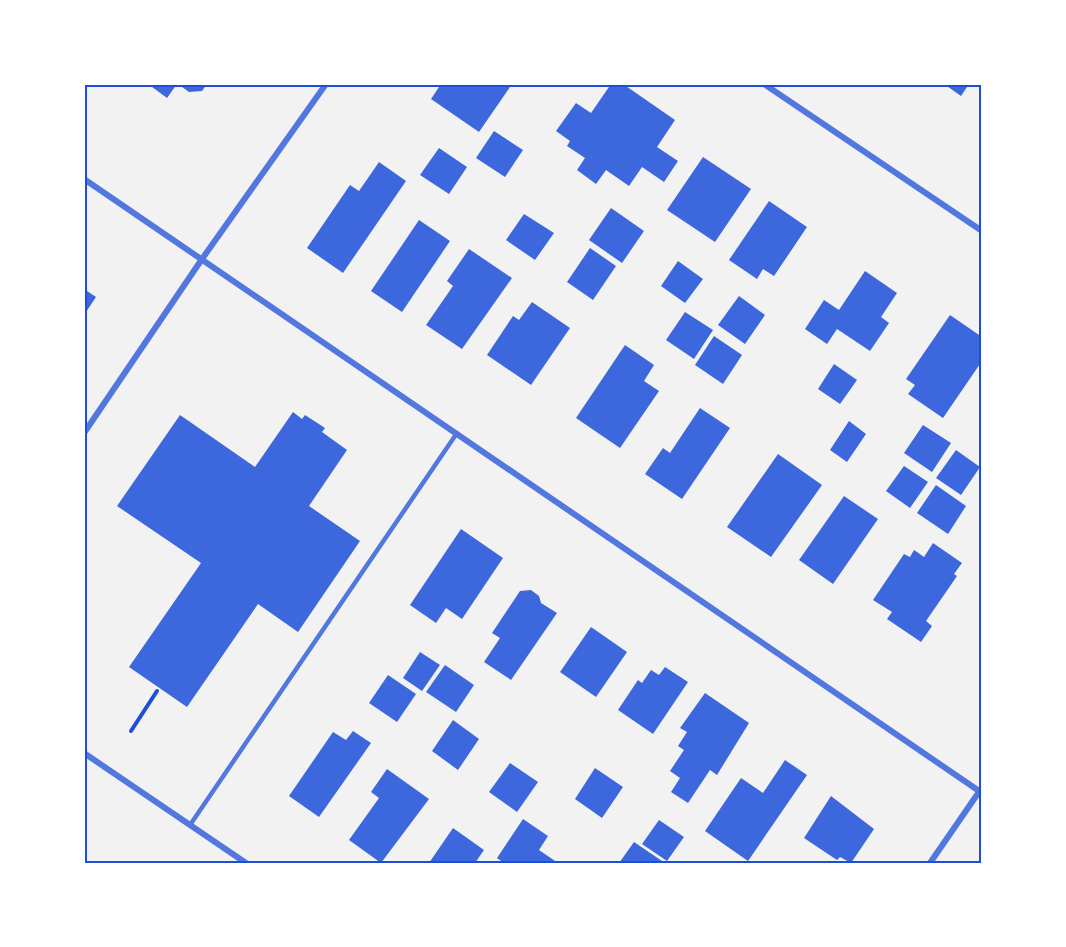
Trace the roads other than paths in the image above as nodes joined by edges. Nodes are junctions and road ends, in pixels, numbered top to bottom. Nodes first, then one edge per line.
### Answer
1 (326, 84) edge
2 (764, 84) edge
3 (84, 179) edge
4 (982, 231) edge
5 (202, 259) junction
6 (84, 433) edge
7 (457, 433) junction
8 (84, 753) edge
9 (981, 791) edge
10 (190, 825) junction
11 (246, 863) edge
12 (930, 863) edge

1 - 5 street
2 - 4 street
3 - 5 street
5 - 6 street
5 - 7 street
7 - 9 street
7 - 10 lane
8 - 10 street
9 - 12 street
10 - 11 street

